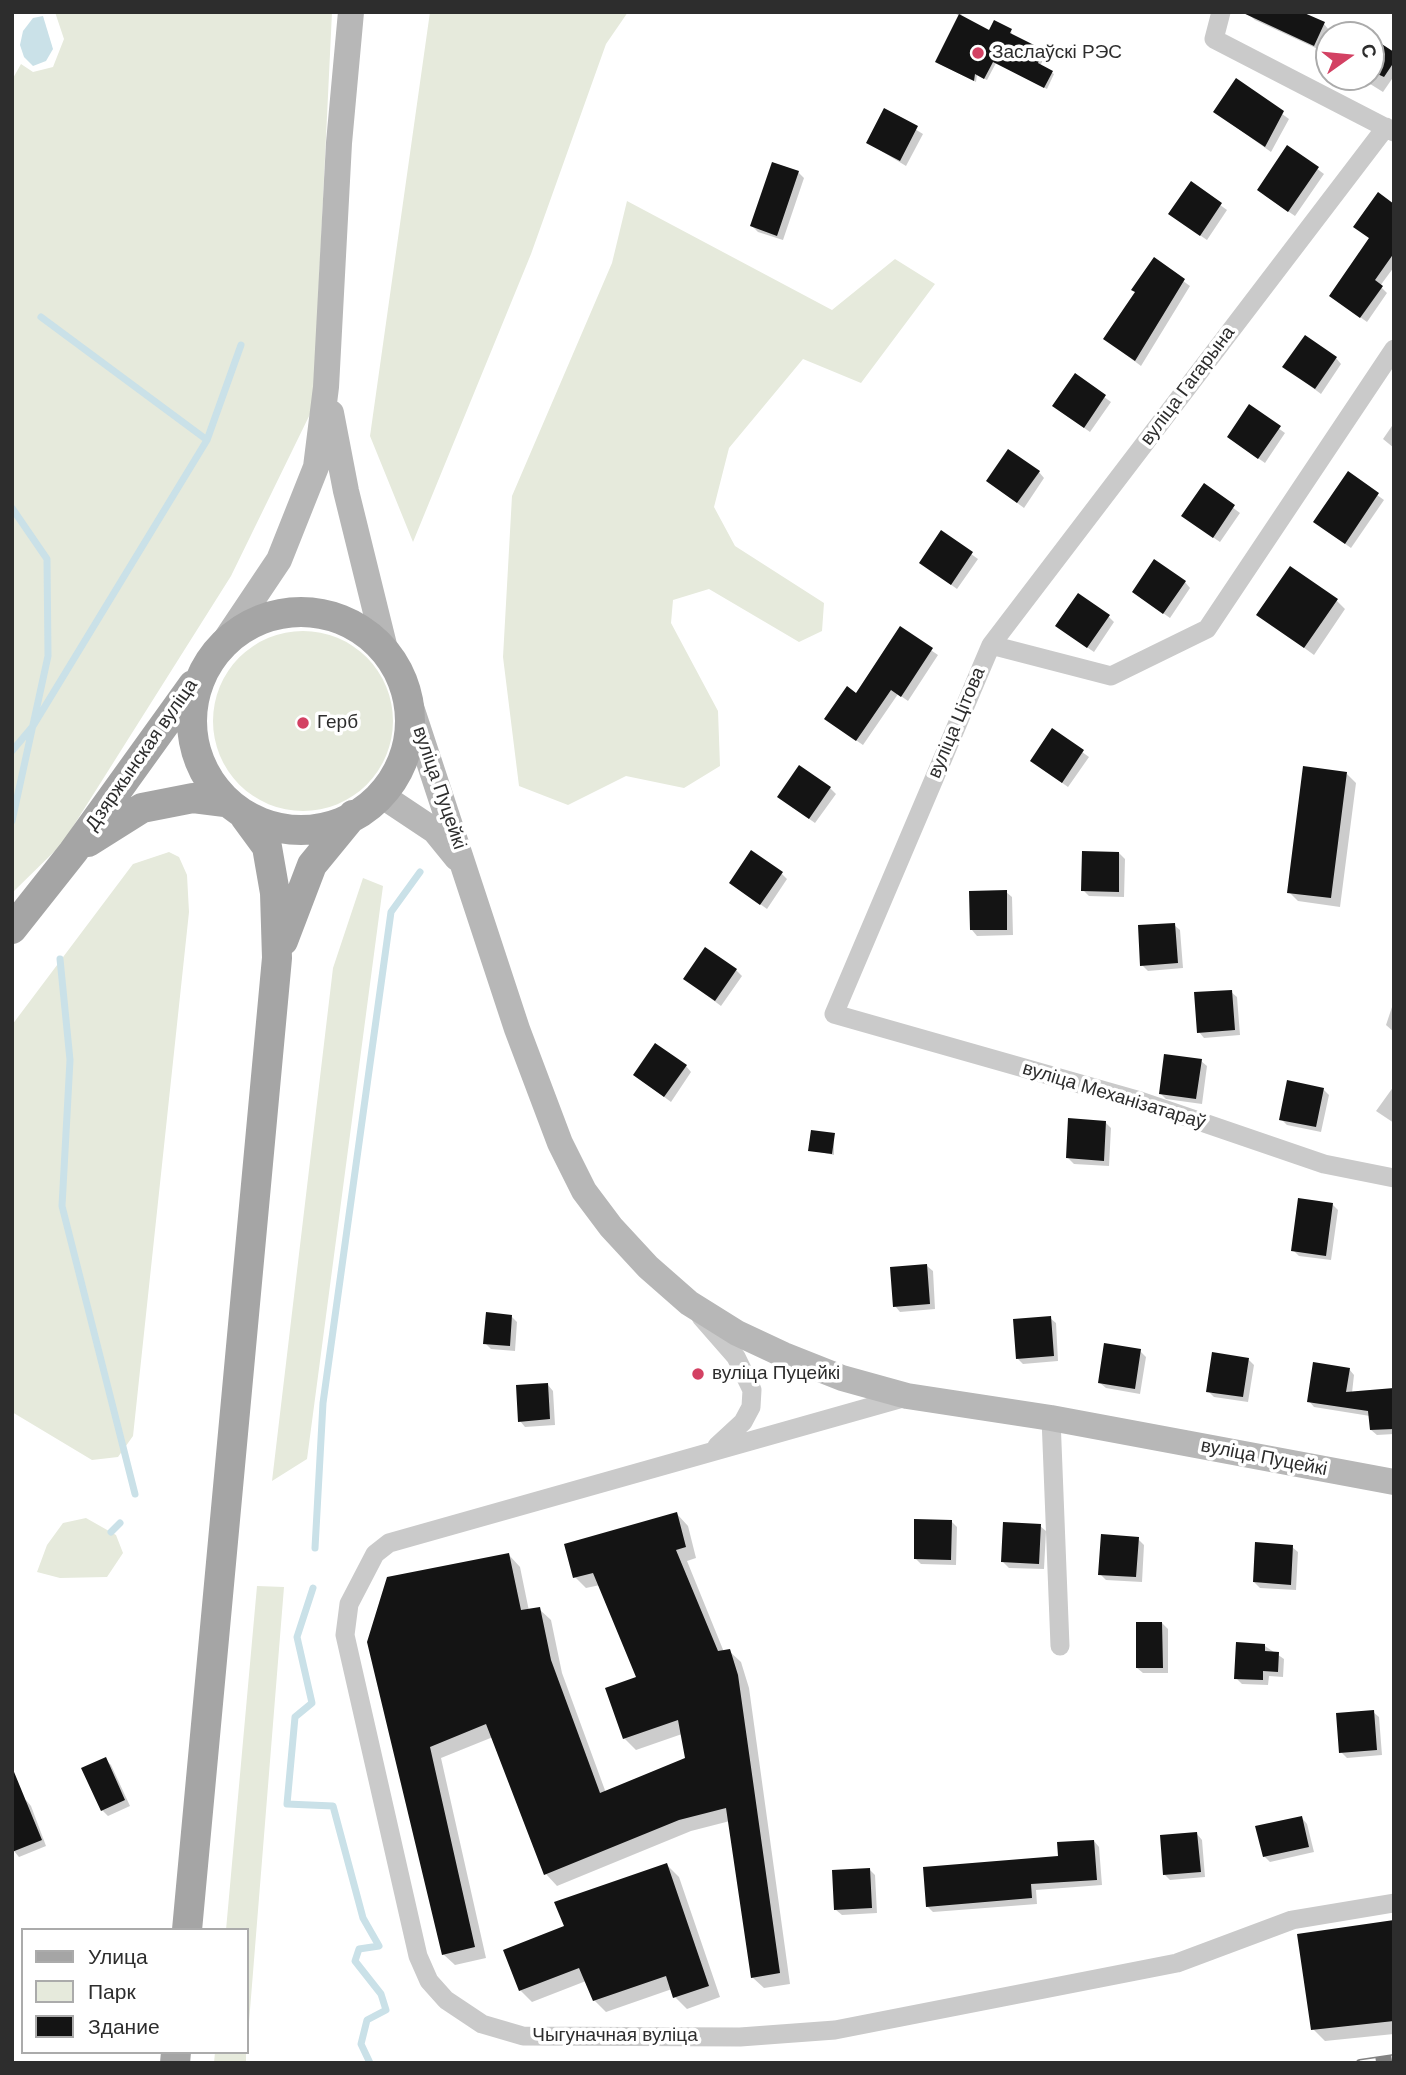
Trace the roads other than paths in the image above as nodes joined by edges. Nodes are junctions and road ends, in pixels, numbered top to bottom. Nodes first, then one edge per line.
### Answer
1 (351, 12) edge
2 (1221, 12) edge
3 (1390, 129) edge
4 (1394, 349) edge
5 (326, 387) junction
6 (991, 645) junction
7 (385, 649) junction
8 (217, 652) junction
9 (411, 707) junction
10 (384, 797) junction
11 (235, 809) junction
12 (354, 815) junction
13 (73, 852) junction
14 (467, 870) junction
15 (12, 929) edge
16 (277, 958) junction
17 (834, 1014) joint
18 (1394, 1178) edge
19 (689, 1303) junction
20 (907, 1396) junction
21 (1051, 1418) junction
22 (714, 1449) junction
23 (1394, 1482) edge
24 (1060, 1646) dead end
25 (1394, 1903) edge
26 (187, 1928) edge

1 - 5 main road
2 - 3 street
3 - 6 street, вуліца Гагарына
4 - 6 street, вуліца Цітова
5 - 7 main road
5 - 8 main road
6 - 17 street, вуліца Цітова
7 - 8 main road
7 - 9 main road
8 - 11 main road
8 - 13 main road, Дзяржынская вуліца
9 - 10 main road
9 - 14 main road, вуліца Пуцейкі
10 - 12 main road
10 - 14 main road, вуліца Пуцейкі
11 - 12 main road
11 - 13 main road, Дзяржынская вуліца
11 - 16 main road
12 - 16 main road
13 - 15 main road, Дзяржынская вуліца
14 - 19 main road, вуліца Пуцейкі
16 - 26 main road
17 - 18 street, вуліца Механізатараў
19 - 20 main road, вуліца Пуцейкі
19 - 22 street
20 - 21 main road, вуліца Пуцейкі
20 - 22 street, Чыгуначная вуліца
21 - 23 main road, вуліца Пуцейкі
21 - 24 street
22 - 25 street, Чыгуначная вуліца

